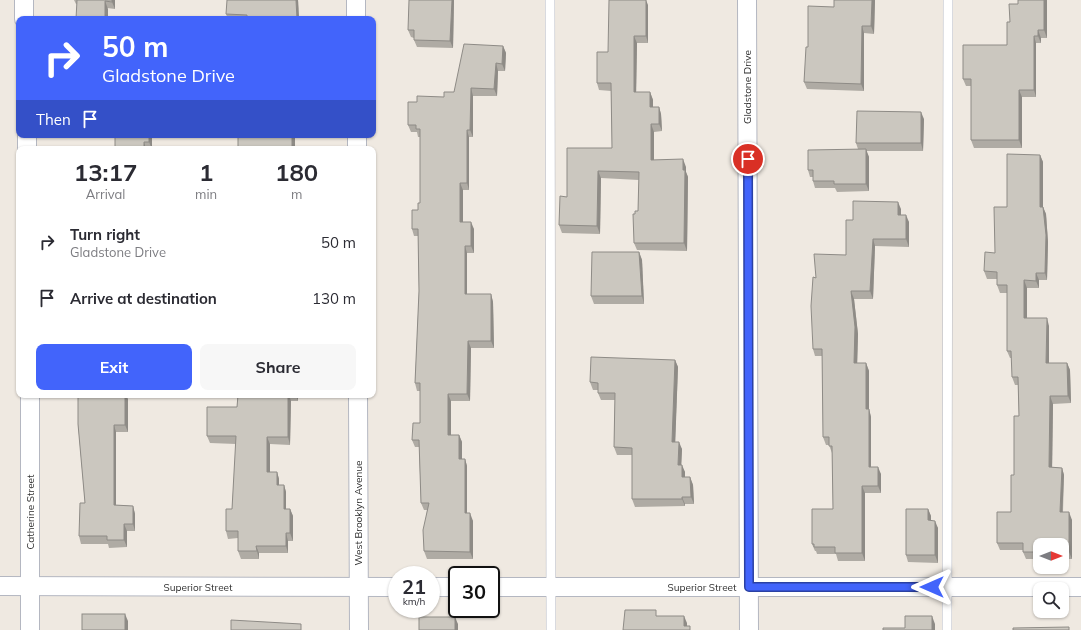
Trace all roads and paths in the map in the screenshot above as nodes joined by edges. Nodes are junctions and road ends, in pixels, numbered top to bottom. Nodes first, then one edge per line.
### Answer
1 (24, 0) edge
2 (356, 0) edge
3 (550, 0) edge
4 (747, 0) edge
5 (948, 0) edge
6 (24, 16) edge
7 (356, 16) edge
8 (30, 398) edge
9 (358, 398) edge
10 (0, 586) edge
11 (30, 586) junction
12 (359, 587) junction
13 (388, 587) edge
14 (500, 587) edge
15 (551, 587) junction
16 (749, 587) junction
17 (947, 587) junction
18 (1081, 587) edge
19 (30, 630) edge
20 (359, 630) edge
21 (551, 630) edge
22 (749, 630) edge
23 (947, 630) edge

1 - 6 street
2 - 7 street
3 - 15 lane
4 - 16 street, Gladstone Drive
5 - 17 lane
8 - 11 street, Catherine Street
9 - 12 street, West Brooklyn Avenue
10 - 11 street, Superior Street
11 - 12 street, Superior Street
11 - 19 street, Catherine Street
12 - 13 street, Superior Street
12 - 20 street, West Brooklyn Avenue
14 - 15 street, Superior Street
15 - 16 street, Superior Street
15 - 21 lane
16 - 17 street, Superior Street
16 - 22 street, Gladstone Drive
17 - 18 street, Superior Street
17 - 23 lane

